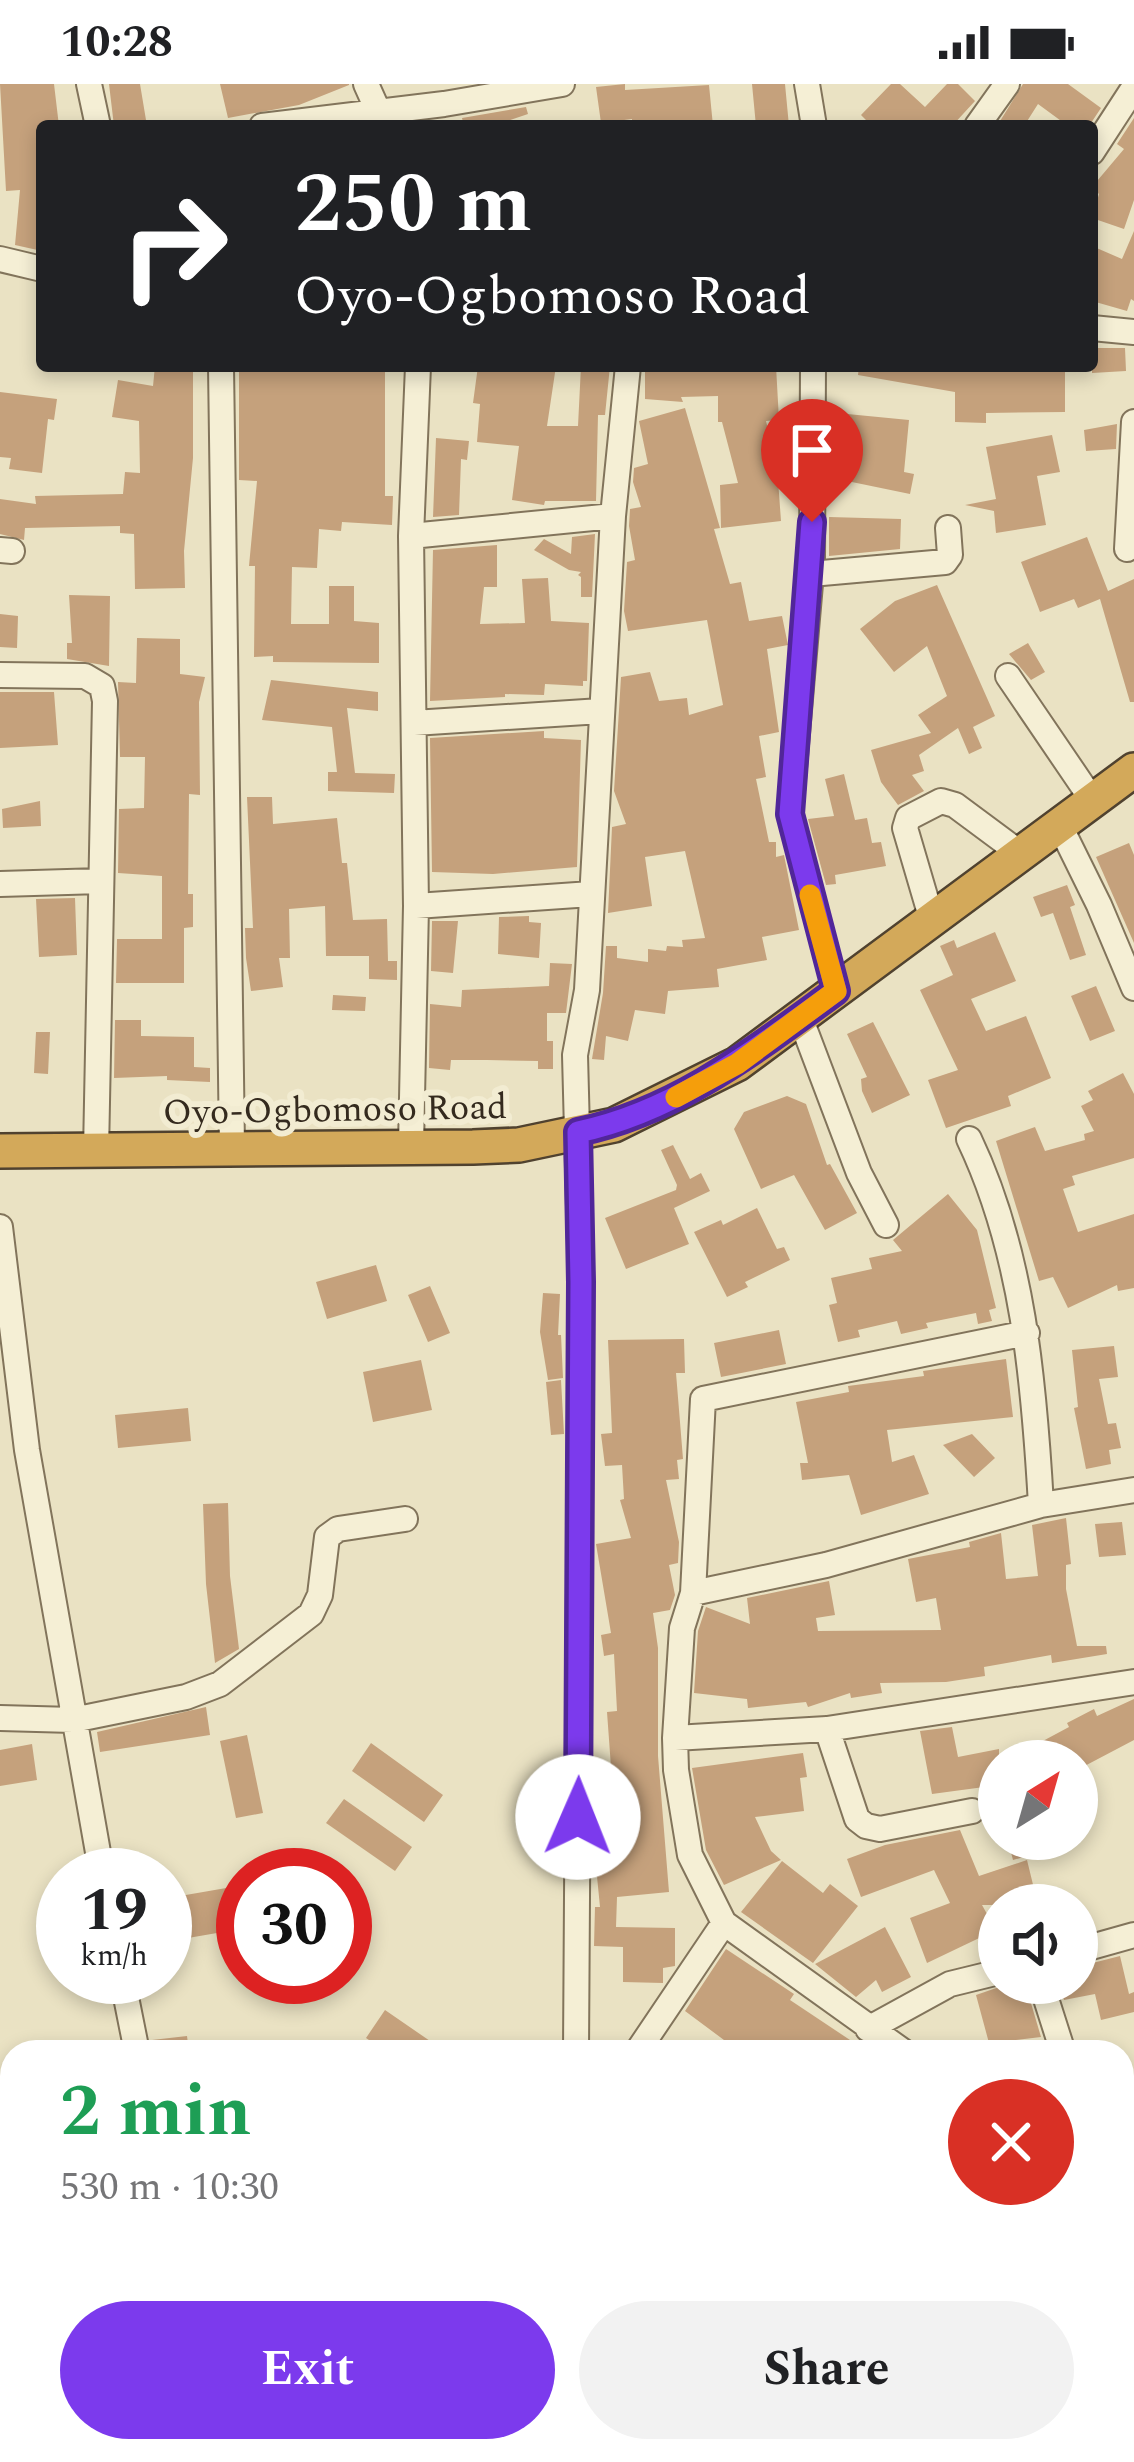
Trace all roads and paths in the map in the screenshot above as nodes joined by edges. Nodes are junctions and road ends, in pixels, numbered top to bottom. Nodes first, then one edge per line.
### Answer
1 (88, 84) edge
2 (366, 84) edge
3 (562, 84) edge
4 (807, 84) edge
5 (1006, 84) edge
6 (1128, 90) edge
7 (379, 113) junction
8 (97, 120) edge
9 (353, 120) edge
10 (813, 120) edge
11 (981, 120) edge
12 (1098, 142) edge
13 (0, 260) edge
14 (36, 267) edge
15 (1098, 329) edge
16 (1134, 332) edge
17 (221, 372) edge
18 (418, 372) edge
19 (627, 372) edge
20 (813, 372) edge
21 (1134, 422) edge
22 (614, 516) junction
23 (948, 528) dead end
24 (411, 536) junction
25 (1126, 549) dead end
26 (811, 574) junction
27 (0, 675) edge
28 (1008, 676) dead end
29 (601, 711) junction
30 (414, 723) junction
31 (1134, 770) edge
32 (1093, 801) junction
33 (1060, 826) junction
34 (1021, 854) junction
35 (101, 881) junction
36 (0, 884) edge
37 (591, 894) junction
38 (416, 906) junction
39 (932, 920) junction
40 (1134, 988) edge
41 (836, 991) junction
42 (800, 1017) junction
43 (578, 1132) junction
44 (969, 1138) dead end
45 (411, 1146) junction
46 (232, 1148) junction
47 (0, 1150) edge
48 (96, 1152) junction
49 (886, 1225) dead end
50 (0, 1227) edge
51 (1027, 1333) junction
52 (1134, 1490) edge
53 (1041, 1505) junction
54 (405, 1519) dead end
55 (693, 1594) junction
56 (1134, 1682) edge
57 (0, 1718) edge
58 (73, 1720) junction
59 (827, 1729) junction
60 (675, 1738) junction
61 (971, 1811) dead end
62 (97, 1848) edge
63 (1134, 1913) edge
64 (724, 1923) junction
65 (1124, 1938) edge
66 (978, 1977) edge
67 (127, 2004) edge
68 (1048, 2004) edge
69 (868, 2029) junction
70 (134, 2040) edge
71 (575, 2040) edge
72 (645, 2040) edge
73 (885, 2040) edge
74 (1059, 2040) edge

1 - 8 street
2 - 7 street
3 - 7 street
4 - 10 street
5 - 11 street
6 - 12 street
7 - 9 street
13 - 14 street
15 - 16 street
17 - 46 street
18 - 24 street
19 - 22 street
20 - 26 street
21 - 25 street
22 - 24 street
22 - 29 street
23 - 26 street
24 - 30 street
26 - 41 street
27 - 35 street
28 - 32 street
29 - 30 street
29 - 37 street
30 - 38 street
31 - 32 highway, Oyo-Ogbomoso Road
32 - 33 highway, Oyo-Ogbomoso Road
33 - 34 highway, Oyo-Ogbomoso Road
33 - 40 street
34 - 39 highway, Oyo-Ogbomoso Road
34 - 39 street
35 - 36 street
35 - 48 street
37 - 38 street
37 - 43 street
38 - 45 street
39 - 41 highway, Oyo-Ogbomoso Road
41 - 42 highway, Oyo-Ogbomoso Road
42 - 43 highway, Oyo-Ogbomoso Road
42 - 49 street
43 - 45 highway, Oyo-Ogbomoso Road
43 - 71 street
44 - 51 street
45 - 46 highway, Oyo-Ogbomoso Road
46 - 48 highway, Oyo-Ogbomoso Road
47 - 48 highway, Oyo-Ogbomoso Road
50 - 58 street
51 - 53 street
51 - 55 street
52 - 53 street
53 - 55 street
54 - 58 street
55 - 60 street
56 - 59 street
57 - 58 street
58 - 62 street
59 - 60 street
59 - 61 street
60 - 64 street
63 - 65 street
64 - 69 street
64 - 72 street
66 - 69 street
67 - 70 street
68 - 74 street
69 - 73 street

